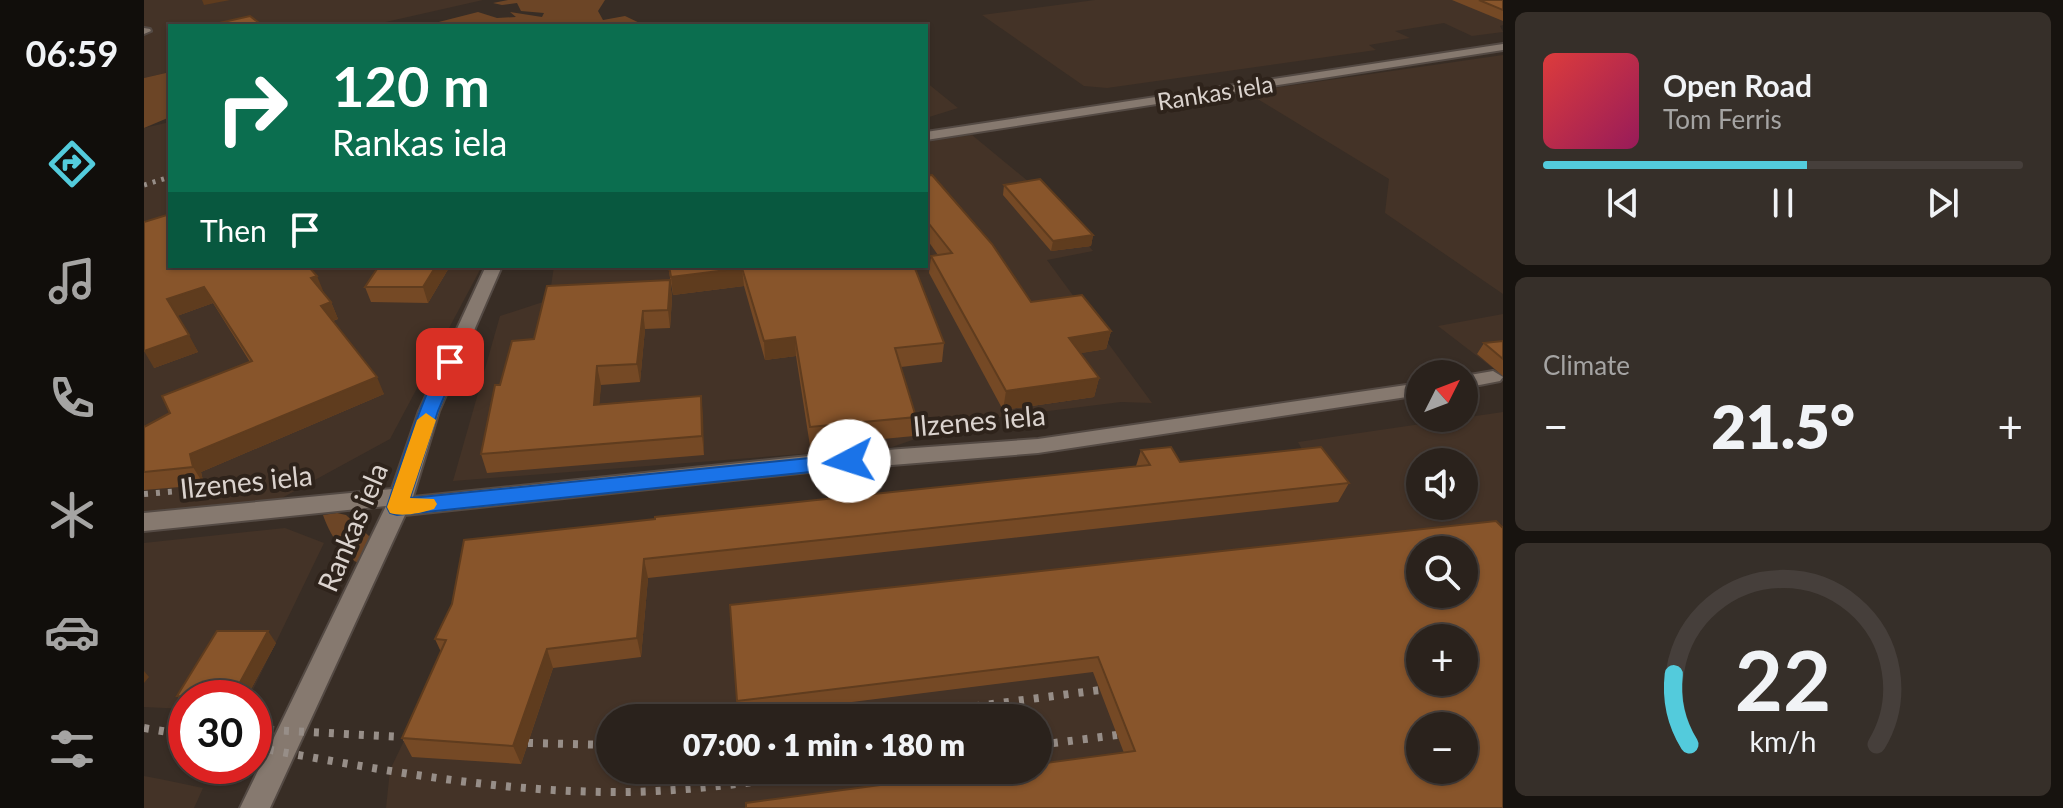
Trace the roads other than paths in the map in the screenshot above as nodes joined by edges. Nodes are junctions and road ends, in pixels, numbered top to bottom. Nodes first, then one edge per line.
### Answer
1 (1503, 47) edge
2 (928, 136) edge
3 (493, 268) edge
4 (1493, 377) dead end
5 (1478, 380) edge
6 (1406, 391) edge
7 (400, 501) junction
8 (144, 522) edge
9 (255, 808) edge

1 - 2 street, Rankas iela
3 - 7 street, Rankas iela
4 - 5 street
6 - 7 street, Ilzenes iela
7 - 8 street, Ilzenes iela
7 - 9 street, Rankas iela

